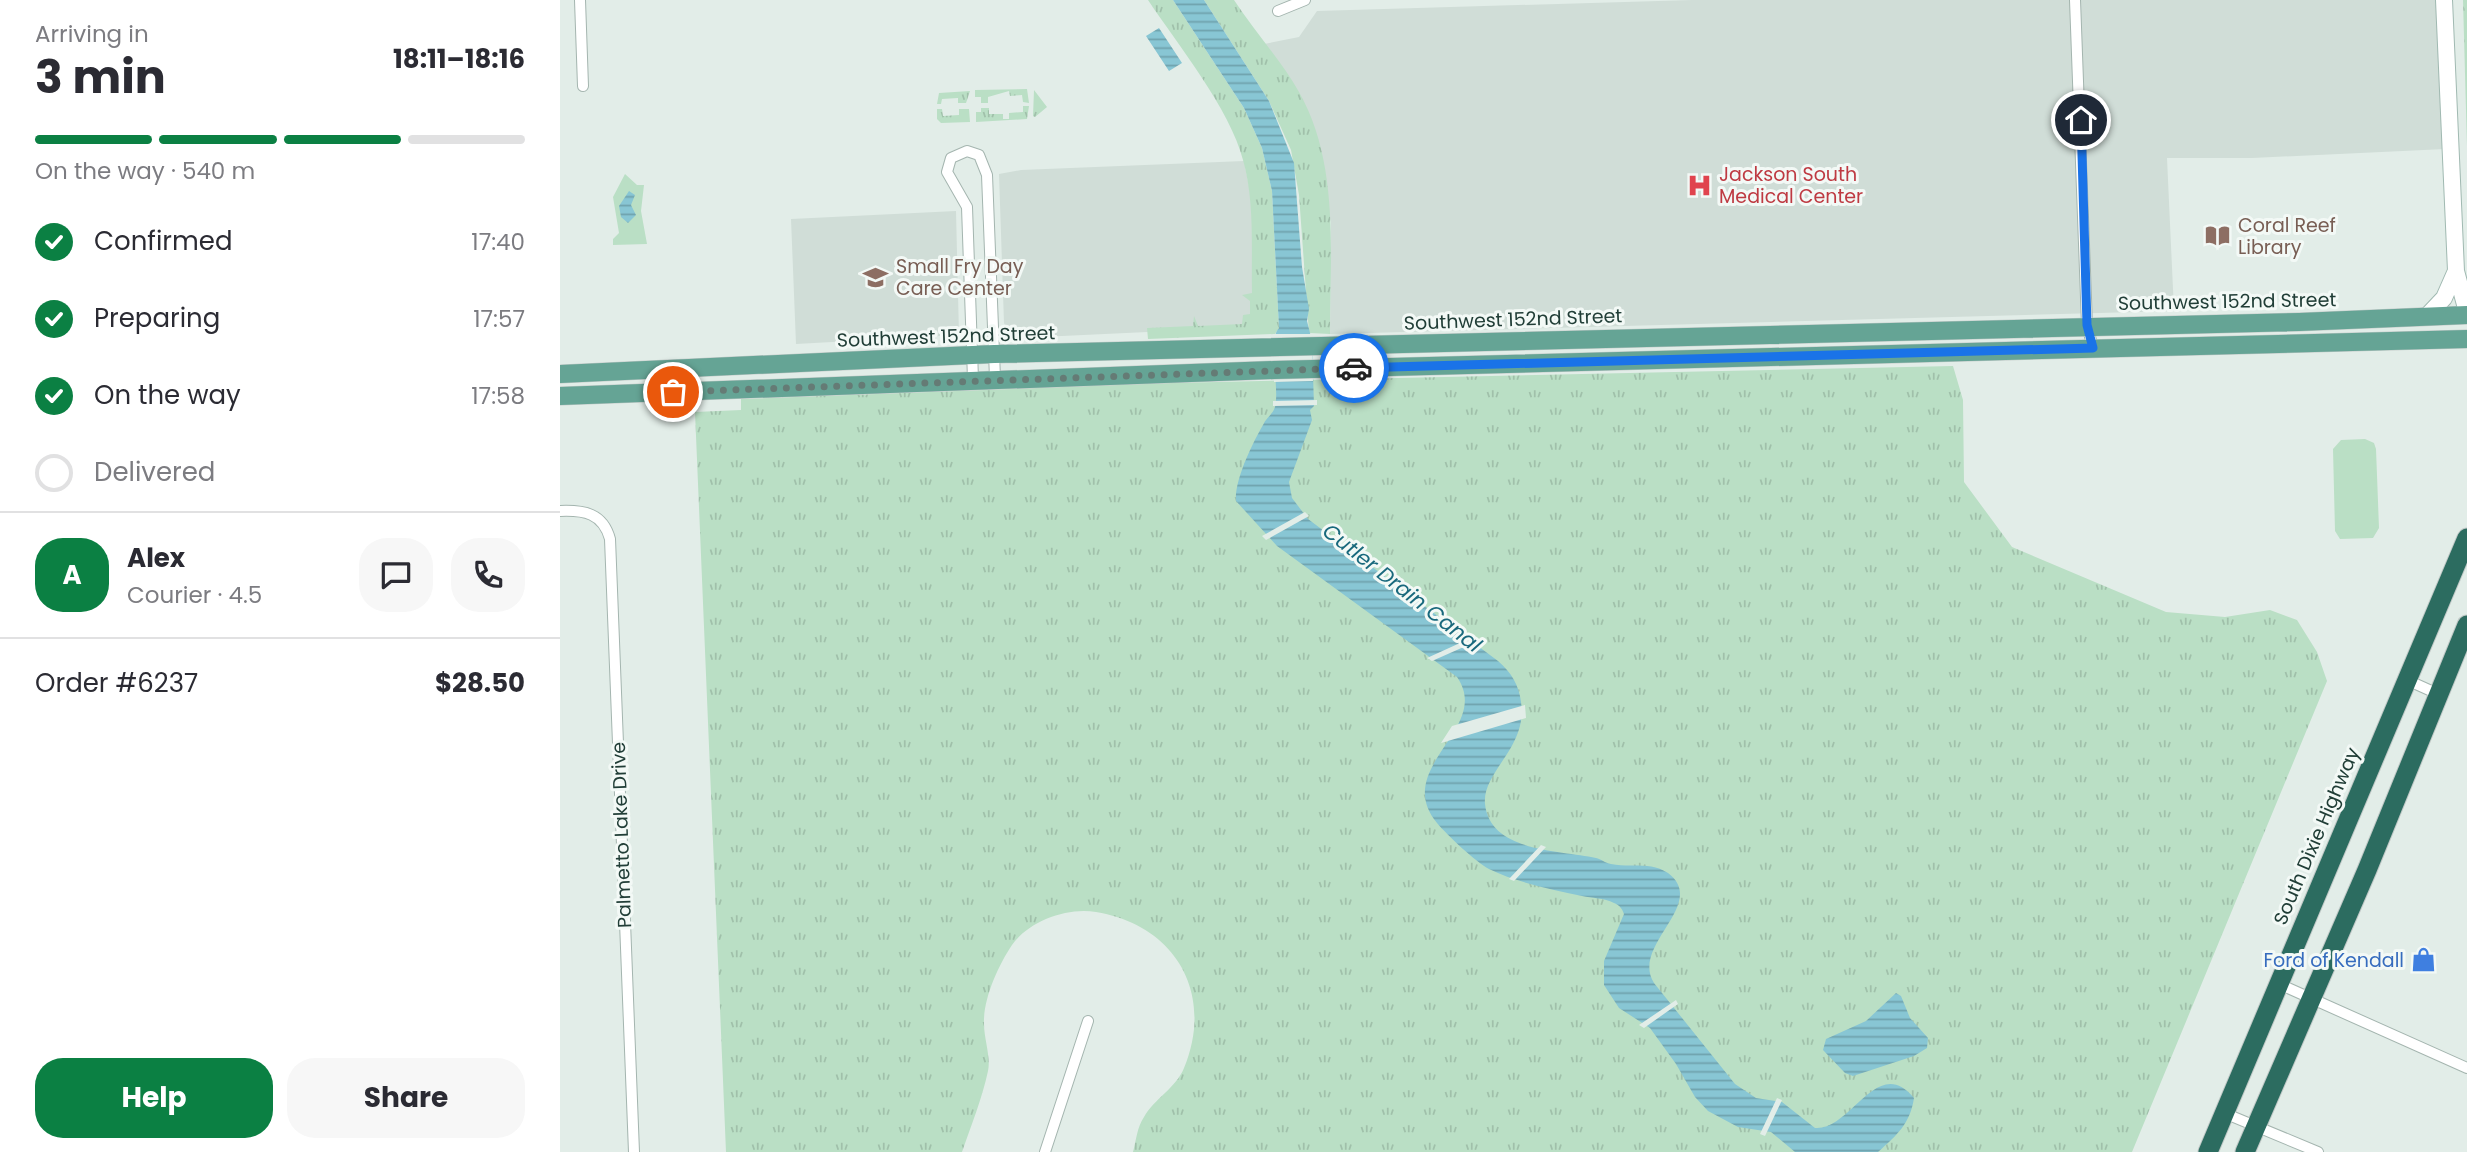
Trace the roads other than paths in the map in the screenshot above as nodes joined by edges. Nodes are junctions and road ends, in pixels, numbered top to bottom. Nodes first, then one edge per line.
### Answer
1 (580, 0) edge
2 (1305, 0) edge
3 (2075, 0) edge
4 (2444, 0) edge
5 (1278, 10) dead end
6 (583, 86) dead end
7 (2456, 271) junction
8 (2467, 314) edge
9 (2427, 316) junction
10 (2299, 322) junction
11 (2087, 325) junction
12 (2467, 339) edge
13 (2286, 344) junction
14 (2093, 348) junction
15 (994, 354) junction
16 (972, 355) junction
17 (560, 374) edge
18 (995, 378) junction
19 (973, 379) junction
20 (560, 397) edge
21 (560, 511) edge
22 (2467, 538) edge
23 (2467, 625) edge
24 (2407, 680) junction
25 (2438, 694) junction
26 (2279, 984) junction
27 (2310, 998) junction
28 (1088, 1021) dead end
29 (2467, 1068) edge
30 (2224, 1113) junction
31 (2256, 1127) junction
32 (634, 1152) edge
33 (1045, 1152) edge
34 (2208, 1152) edge
35 (2245, 1152) edge
36 (2318, 1152) edge

1 - 6 street
2 - 5 street
3 - 11 street
4 - 7 street
7 - 8 street
7 - 9 street
8 - 9 main road, Southwest 152nd Street
9 - 10 main road, Southwest 152nd Street
10 - 11 main road, Southwest 152nd Street
10 - 13 main road
11 - 14 street
11 - 15 main road, Southwest 152nd Street
12 - 13 main road
13 - 14 main road
14 - 18 main road
15 - 16 main road, Southwest 152nd Street
15 - 16 street
15 - 18 street
16 - 17 main road, Southwest 152nd Street
16 - 19 street
18 - 19 main road
19 - 20 main road
21 - 32 street, Palmetto Lake Drive
22 - 24 highway, South Dixie Highway
23 - 25 highway
24 - 25 street
24 - 26 highway, South Dixie Highway
25 - 27 highway
26 - 27 street
26 - 30 highway, South Dixie Highway
27 - 29 street
27 - 31 highway
28 - 33 street
30 - 31 street
30 - 34 highway, South Dixie Highway
31 - 35 highway
31 - 36 street

